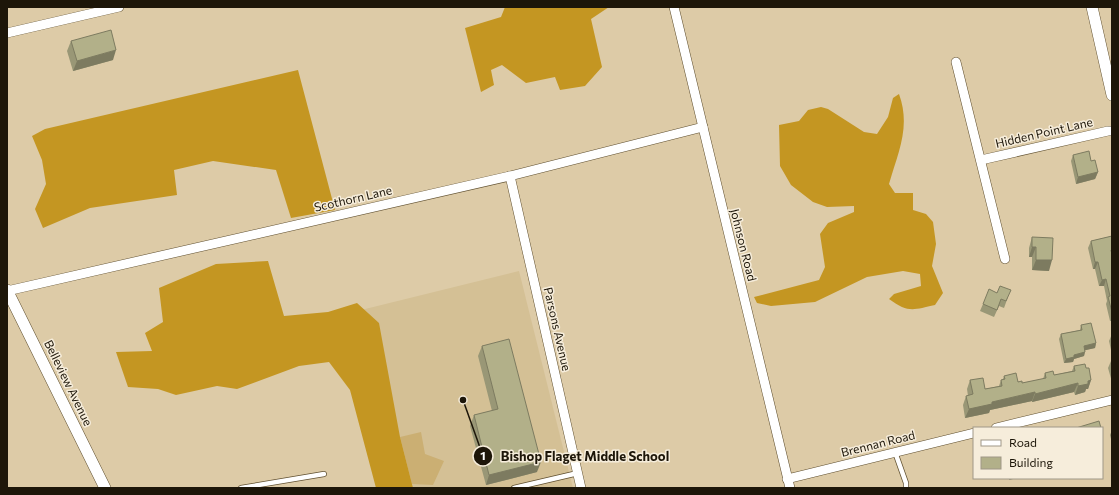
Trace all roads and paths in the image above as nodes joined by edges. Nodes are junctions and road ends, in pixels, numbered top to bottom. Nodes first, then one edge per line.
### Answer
1 (119, 7) edge
2 (674, 7) edge
3 (1092, 7) edge
4 (7, 33) edge
5 (956, 62) dead end
6 (1112, 95) edge
7 (703, 127) junction
8 (1112, 131) edge
9 (981, 160) junction
10 (510, 176) junction
11 (1005, 259) dead end
12 (7, 291) edge
13 (1112, 400) edge
14 (1000, 427) edge
15 (973, 433) edge
16 (895, 452) junction
17 (578, 473) junction
18 (324, 474) dead end
19 (788, 483) edge
20 (105, 488) edge
21 (241, 488) edge
22 (514, 488) edge
23 (581, 488) edge
24 (906, 488) edge

1 - 4 street
2 - 7 street, Johnson Road
3 - 6 street
5 - 9 street
7 - 10 street, Scothorn Lane
7 - 19 street, Johnson Road
8 - 9 street, Hidden Point Lane
9 - 11 street
10 - 12 street, Scothorn Lane
10 - 17 street, Parsons Avenue
12 - 20 street, Belleview Avenue
13 - 14 street
15 - 16 street, Brennan Road
16 - 19 street, Brennan Road
16 - 24 lane
17 - 22 lane
17 - 23 street, Parsons Avenue
18 - 21 lane

